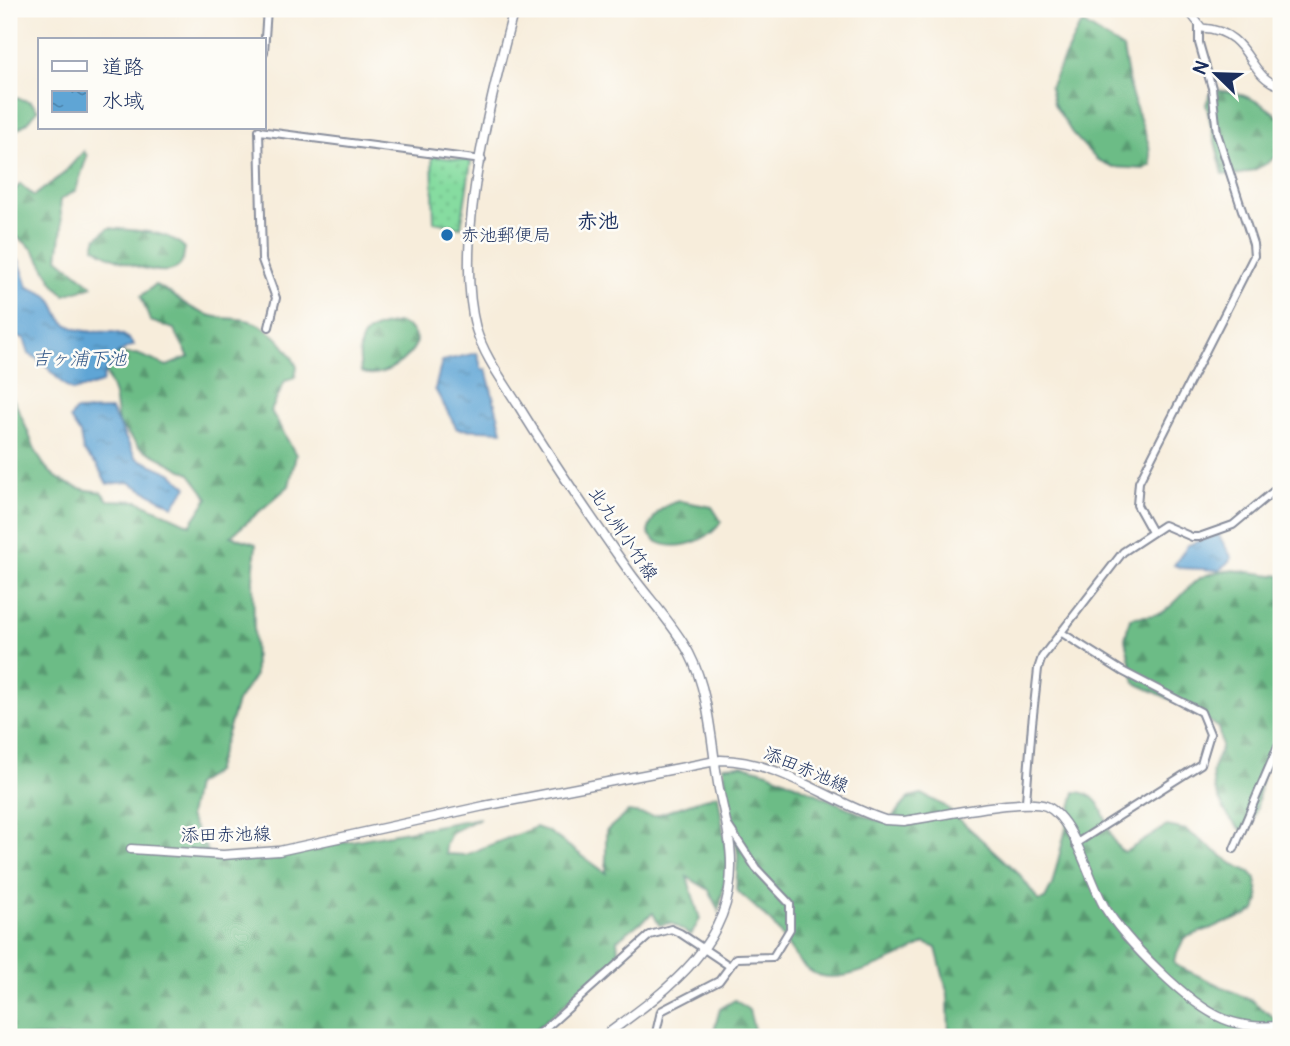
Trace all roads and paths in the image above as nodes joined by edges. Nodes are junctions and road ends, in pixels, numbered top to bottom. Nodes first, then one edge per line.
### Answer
1 (267, 9) edge
2 (514, 9) edge
3 (1187, 9) edge
4 (1199, 26) junction
5 (265, 38) edge
6 (1281, 86) edge
7 (259, 130) edge
8 (482, 160) junction
9 (269, 327) dead end
10 (1281, 485) edge
11 (1152, 532) junction
12 (1062, 633) junction
13 (1281, 739) edge
14 (715, 761) junction
15 (1026, 802) junction
16 (728, 826) junction
17 (1075, 844) junction
18 (131, 849) dead end
19 (1234, 849) dead end
20 (705, 950) junction
21 (729, 965) junction
22 (1281, 1026) edge
23 (536, 1037) edge
24 (603, 1037) edge
25 (655, 1037) edge

1 - 5 street
2 - 8 main road, 北九州小竹線
3 - 4 main road
4 - 6 main road
4 - 11 street
7 - 8 street
7 - 9 street
8 - 14 main road, 北九州小竹線
10 - 11 street
11 - 12 street
12 - 15 street
12 - 17 street
13 - 19 street
14 - 15 main road, 添田赤池線
14 - 16 main road, 北九州小竹線
14 - 18 main road, 添田赤池線
15 - 17 main road, 添田赤池線
16 - 20 main road, 北九州小竹線
16 - 21 street
17 - 22 main road, 添田赤池線
20 - 21 street
20 - 23 street
20 - 24 main road, 北九州小竹線
21 - 25 street

